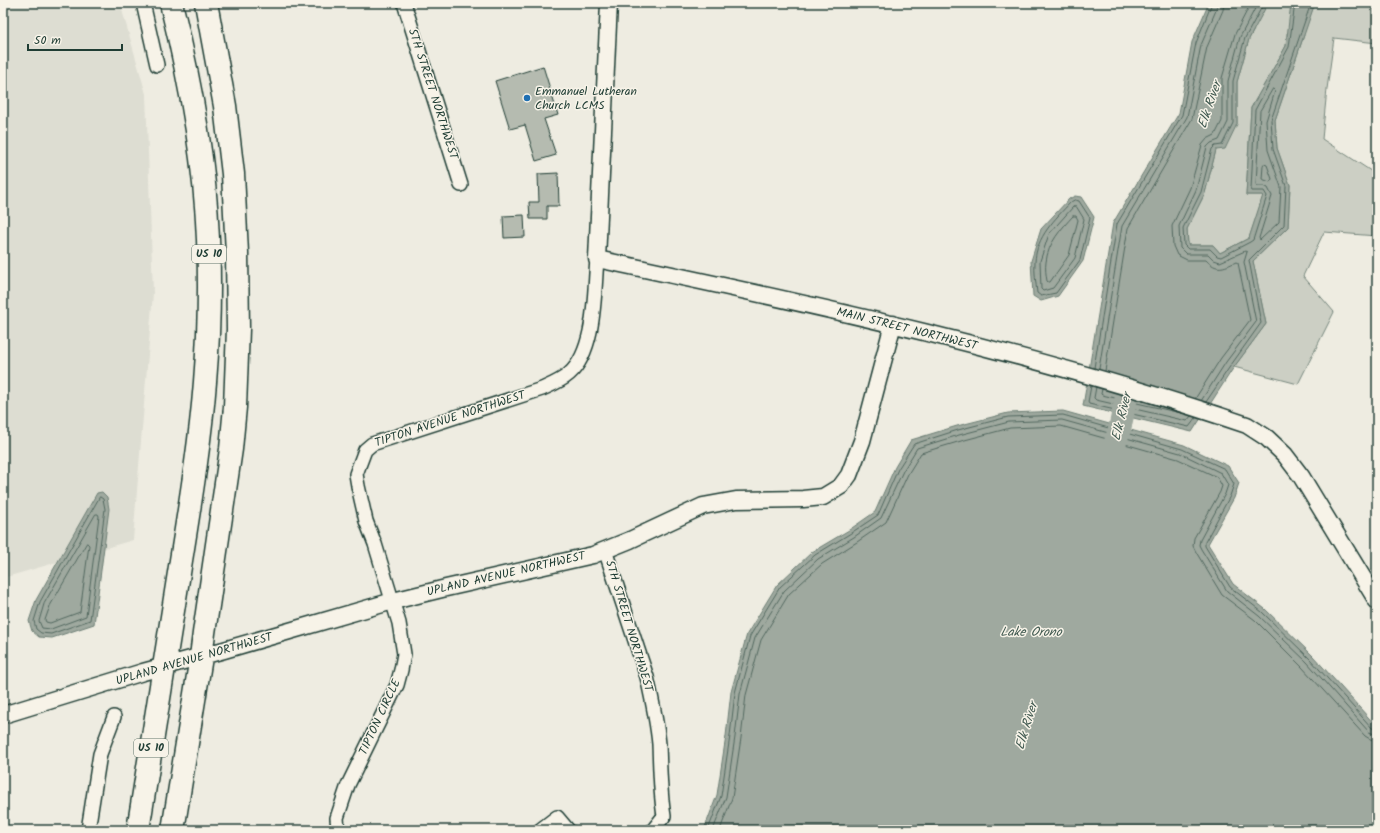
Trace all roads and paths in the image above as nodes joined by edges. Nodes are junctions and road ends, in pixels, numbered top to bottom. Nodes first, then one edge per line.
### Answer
1 (143, 3) edge
2 (171, 3) edge
3 (206, 3) edge
4 (404, 3) edge
5 (608, 3) edge
6 (157, 65) dead end
7 (461, 185) dead end
8 (597, 259) junction
9 (893, 324) junction
10 (605, 550) junction
11 (392, 601) junction
12 (1377, 601) edge
13 (201, 657) junction
14 (164, 666) junction
15 (3, 715) edge
16 (114, 717) dead end
17 (88, 830) edge
18 (138, 830) edge
19 (173, 830) edge
20 (338, 830) edge
21 (540, 830) edge
22 (568, 830) edge
23 (653, 830) edge

1 - 6 street
2 - 14 highway, US 10
3 - 13 highway, US 10
4 - 7 street, 5TH STREET NORTHWEST
5 - 8 street
8 - 9 street, MAIN STREET NORTHWEST
8 - 11 street, TIPTON AVENUE NORTHWEST
9 - 10 street, UPLAND AVENUE NORTHWEST
9 - 12 street, MAIN STREET NORTHWEST
10 - 11 street, UPLAND AVENUE NORTHWEST
10 - 23 street, 5TH STREET NORTHWEST
11 - 13 street, UPLAND AVENUE NORTHWEST
11 - 20 street, TIPTON CIRCLE
13 - 14 street, UPLAND AVENUE NORTHWEST
13 - 19 highway, US 10
14 - 15 street, UPLAND AVENUE NORTHWEST
14 - 18 highway, US 10
16 - 17 street
21 - 22 street

